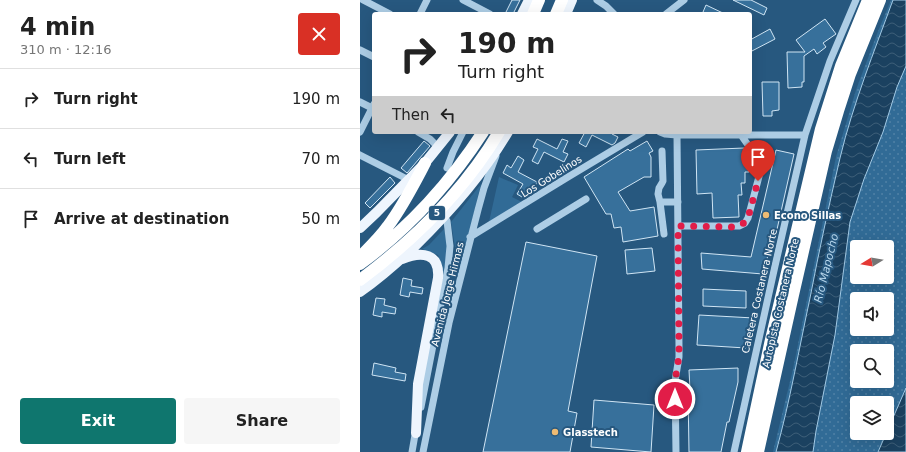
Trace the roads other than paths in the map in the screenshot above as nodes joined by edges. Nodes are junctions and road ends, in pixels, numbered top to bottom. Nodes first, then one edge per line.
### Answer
1 (363, 0) edge
2 (427, 0) edge
3 (463, 0) edge
4 (529, 0) edge
5 (534, 0) edge
6 (539, 0) edge
7 (548, 0) edge
8 (562, 0) edge
9 (572, 0) edge
10 (596, 0) edge
11 (856, 0) edge
12 (868, 0) edge
13 (880, 0) edge
14 (680, 1) edge
15 (386, 12) edge
16 (421, 12) edge
17 (486, 12) edge
18 (523, 12) edge
19 (528, 12) edge
20 (533, 12) edge
21 (542, 12) edge
22 (557, 12) edge
23 (567, 12) edge
24 (612, 12) edge
25 (668, 12) edge
26 (360, 50) edge
27 (372, 56) edge
28 (360, 102) edge
29 (372, 107) edge
30 (372, 109) edge
31 (360, 132) edge
32 (421, 134) edge
33 (448, 134) edge
34 (462, 134) edge
35 (482, 134) edge
36 (640, 134) edge
37 (665, 134) edge
38 (677, 135) junction
39 (741, 135) junction
40 (805, 135) junction
41 (500, 138) edge
42 (438, 147) junction
43 (662, 151) dead end
44 (360, 155) edge
45 (425, 163) junction
46 (447, 168) dead end
47 (409, 180) junction
48 (586, 199) dead end
49 (660, 202) junction
50 (678, 202) junction
51 (447, 221) dead end
52 (361, 225) edge
53 (678, 226) junction
54 (537, 229) dead end
55 (664, 234) dead end
56 (470, 237) junction
57 (360, 257) edge
58 (399, 261) junction
59 (360, 264) edge
60 (360, 280) edge
61 (360, 292) edge
62 (416, 433) junction
63 (412, 452) edge
64 (423, 452) edge
65 (676, 452) edge
66 (734, 452) edge
67 (747, 452) edge
68 (758, 452) edge

1 - 15 street
2 - 16 street
3 - 17 street
4 - 18 main road
5 - 19 main road
6 - 20 highway
7 - 21 highway
8 - 22 highway
9 - 23 main road
10 - 24 street
11 - 40 street, Caletera Costanera Norte
12 - 67 highway, Autopista Costanera Norte
13 - 68 highway, Autopista Costanera Norte
14 - 25 street
26 - 27 street
28 - 29 street
30 - 31 street
32 - 42 street
33 - 42 main road
34 - 46 street
35 - 59 highway, 5
36 - 56 street, Los Gobelinos
37 - 38 street
38 - 39 street
38 - 50 street
39 - 40 street
39 - 53 street
40 - 66 street, Caletera Costanera Norte
41 - 56 street, Avenida Jorge Hirmas
41 - 58 main road
41 - 60 highway, 5
42 - 45 main road
43 - 49 street
44 - 47 street
45 - 47 main road
45 - 57 highway
47 - 52 main road
48 - 54 street
49 - 50 street
49 - 55 street
50 - 53 street
51 - 62 street, Avenida Jorge Hirmas
53 - 65 street
56 - 64 street, Avenida Jorge Hirmas
58 - 61 main road
58 - 62 main road
62 - 63 street, Avenida Jorge Hirmas

